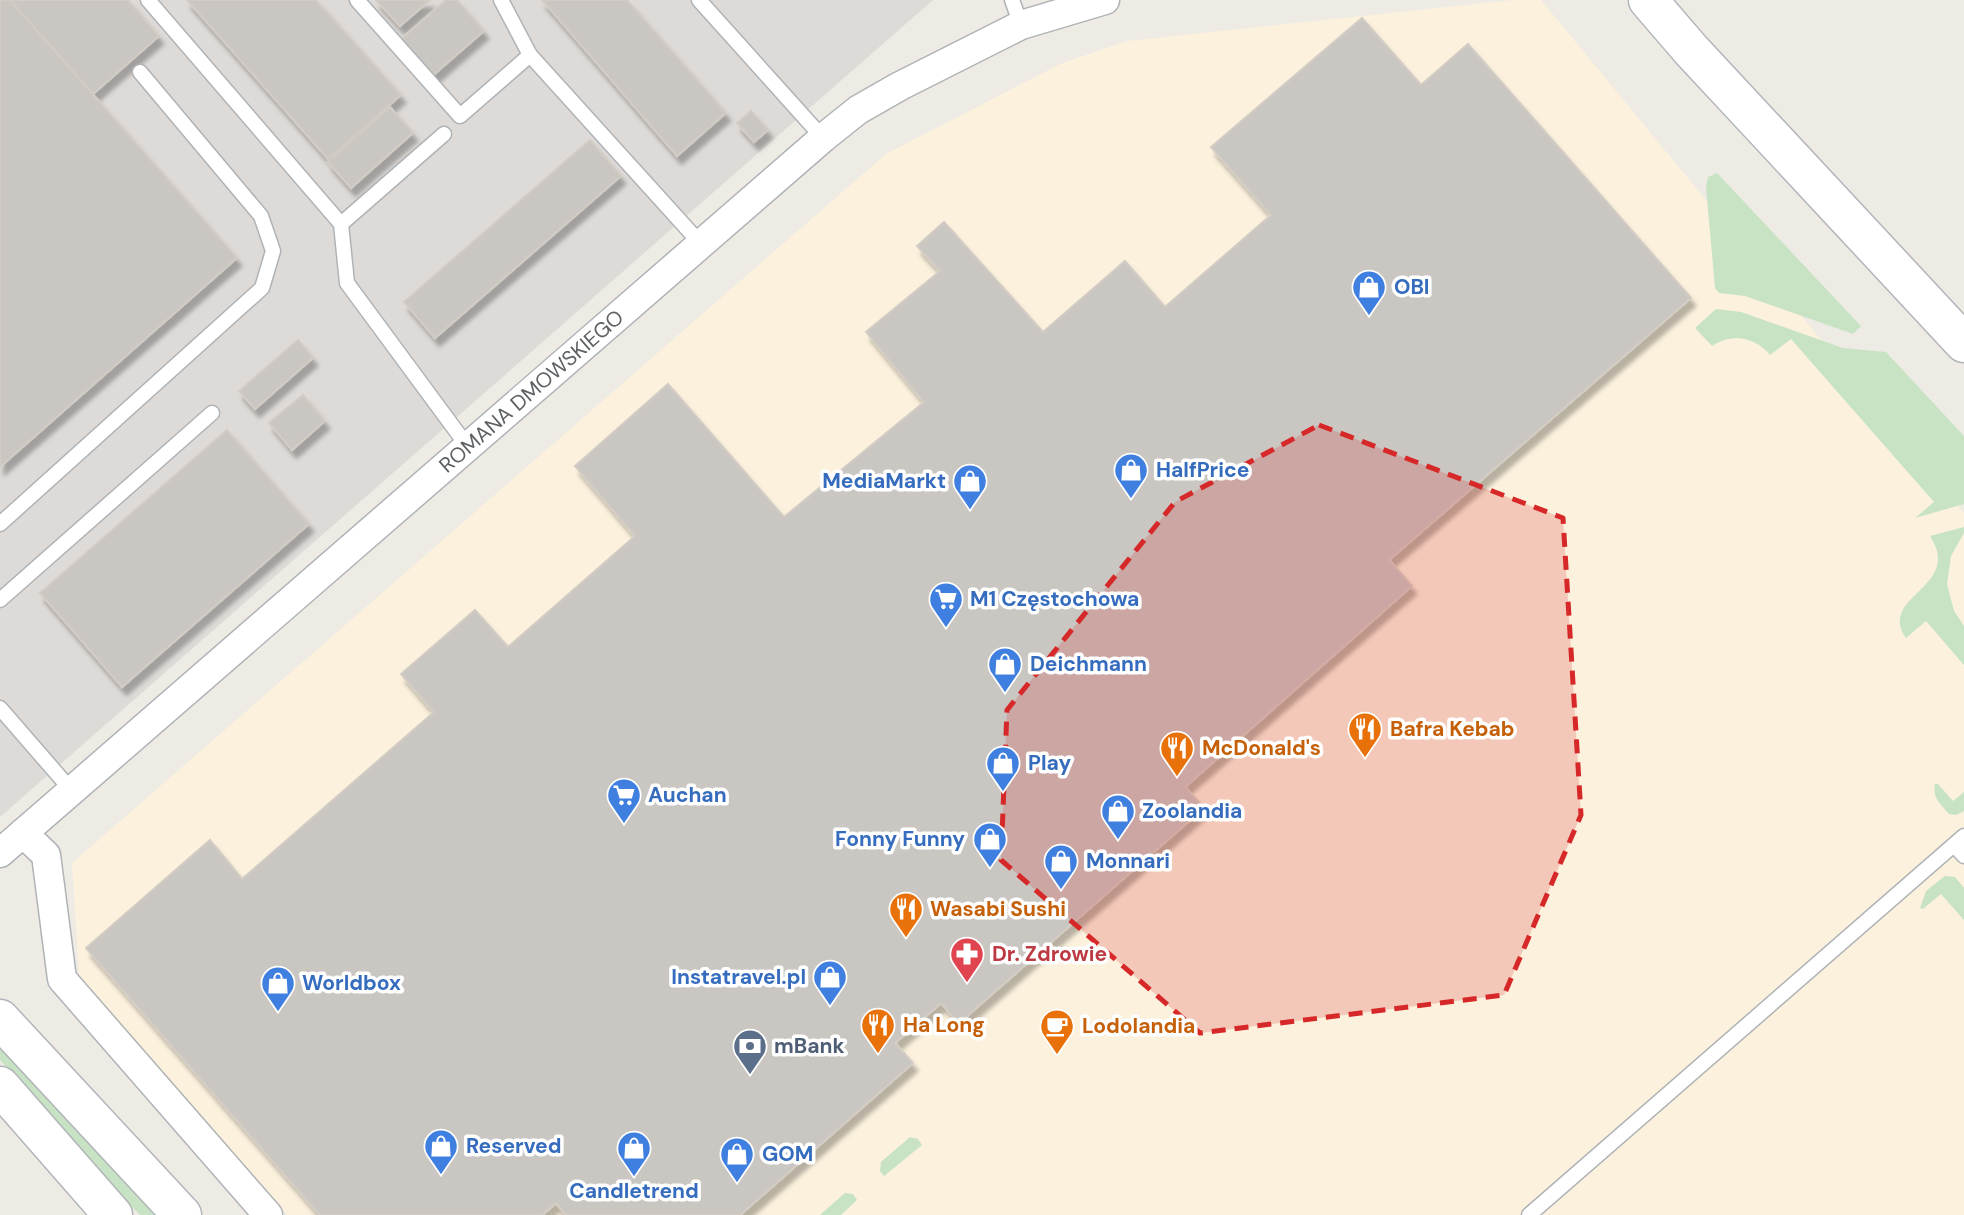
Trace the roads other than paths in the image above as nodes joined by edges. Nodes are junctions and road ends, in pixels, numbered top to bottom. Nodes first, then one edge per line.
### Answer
1 (148, 0) edge
2 (357, 0) edge
3 (501, 0) edge
4 (699, 0) edge
5 (1105, 0) edge
6 (1648, 0) edge
7 (1019, 9) edge
8 (530, 55) junction
9 (140, 72) dead end
10 (444, 134) dead end
11 (823, 138) junction
12 (341, 224) junction
13 (701, 244) junction
14 (1964, 343) edge
15 (212, 413) dead end
16 (468, 447) junction
17 (0, 524) edge
18 (0, 600) edge
19 (0, 708) edge
20 (72, 790) junction
21 (23, 833) junction
22 (1961, 846) edge
23 (0, 853) edge
24 (0, 1019) edge
25 (0, 1086) edge
26 (113, 1215) edge
27 (183, 1215) edge
28 (268, 1215) edge
29 (1530, 1215) edge

1 - 12 lane
2 - 8 lane
3 - 8 lane
4 - 11 lane
5 - 7 street, ROMANA DMOWSKIEGO
6 - 14 street
7 - 11 street, ROMANA DMOWSKIEGO
8 - 13 lane
9 - 17 lane
10 - 12 lane
11 - 13 street, ROMANA DMOWSKIEGO
12 - 16 lane
13 - 16 street, ROMANA DMOWSKIEGO
15 - 18 lane
16 - 20 street, ROMANA DMOWSKIEGO
19 - 20 lane
20 - 21 street, ROMANA DMOWSKIEGO
21 - 23 street, ROMANA DMOWSKIEGO
21 - 28 street
22 - 29 lane
24 - 27 street
25 - 26 street

